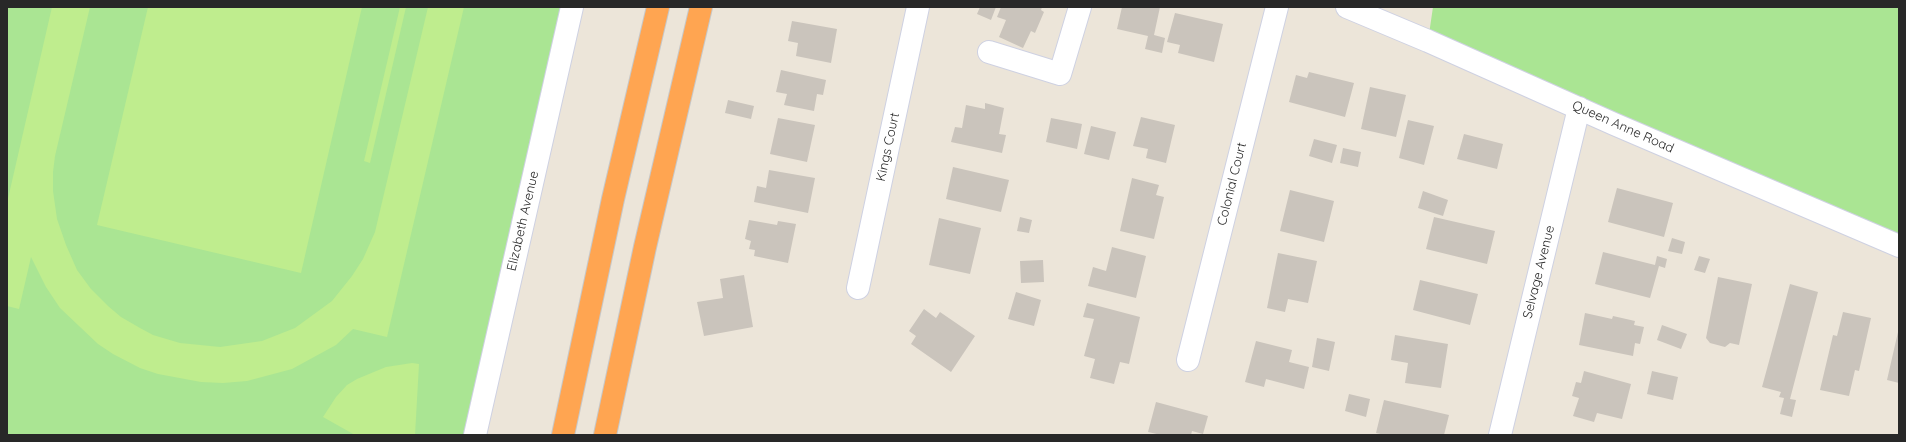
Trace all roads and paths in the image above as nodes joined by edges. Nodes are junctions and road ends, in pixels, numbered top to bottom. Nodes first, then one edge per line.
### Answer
1 (572, 7) edge
2 (658, 7) edge
3 (700, 7) edge
4 (918, 7) edge
5 (1080, 7) edge
6 (1277, 7) edge
7 (1347, 7) edge
8 (989, 52) dead end
9 (1579, 108) junction
10 (1899, 246) edge
11 (858, 288) dead end
12 (1188, 360) dead end
13 (475, 435) edge
14 (563, 435) edge
15 (605, 435) edge
16 (1500, 435) edge

1 - 13 street, Elizabeth Avenue
2 - 14 highway
3 - 15 highway
4 - 11 street, Kings Court
5 - 8 street
6 - 12 street, Colonial Court
7 - 9 street, Queen Anne Road
9 - 10 street, Queen Anne Road
9 - 16 street, Selvage Avenue

